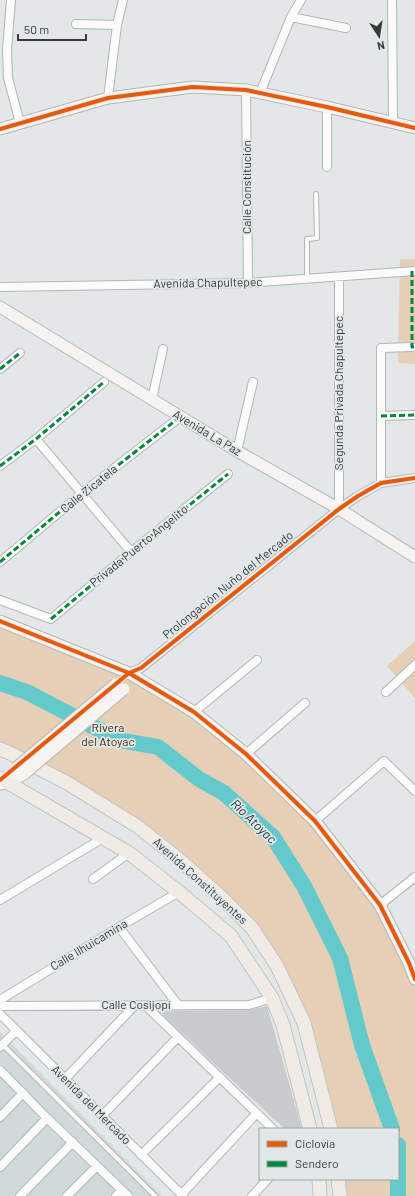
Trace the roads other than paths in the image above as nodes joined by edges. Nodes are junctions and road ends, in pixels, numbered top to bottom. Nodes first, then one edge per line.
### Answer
1 (11, 0) edge
2 (124, 0) edge
3 (302, 0) edge
4 (392, 0) edge
5 (291, 17) junction
6 (76, 24) dead end
7 (117, 26) junction
8 (346, 28) dead end
9 (246, 90) junction
10 (260, 93) junction
11 (108, 98) junction
12 (327, 107) junction
13 (20, 123) junction
14 (393, 123) junction
15 (415, 128) edge
16 (0, 129) edge
17 (327, 167) dead end
18 (316, 194) dead end
19 (415, 271) edge
20 (339, 277) junction
21 (307, 279) junction
22 (248, 283) junction
23 (0, 287) edge
24 (0, 307) edge
25 (412, 347) dead end
26 (163, 349) dead end
27 (20, 353) dead end
28 (0, 368) edge
29 (104, 382) dead end
30 (253, 382) dead end
31 (152, 400) junction
32 (415, 415) edge
33 (380, 416) junction
34 (180, 417) junction
35 (36, 439) junction
36 (237, 451) junction
37 (0, 466) edge
38 (228, 474) dead end
39 (415, 478) edge
40 (381, 483) junction
41 (82, 494) junction
42 (339, 509) junction
43 (131, 552) junction
44 (415, 557) edge
45 (0, 562) edge
46 (0, 600) edge
47 (0, 621) edge
48 (257, 660) dead end
49 (415, 665) edge
50 (136, 673) junction
51 (386, 692) dead end
52 (306, 703) dead end
53 (194, 712) junction
54 (0, 749) edge
55 (246, 754) junction
56 (2, 781) edge
57 (415, 791) edge
58 (315, 822) junction
59 (103, 838) junction
60 (129, 853) junction
61 (415, 877) edge
62 (92, 879) dead end
63 (179, 892) junction
64 (0, 900) edge
65 (380, 905) junction
66 (119, 927) junction
67 (415, 979) edge
68 (272, 998) junction
69 (0, 1000) edge
70 (135, 1005) junction
71 (178, 1005) junction
72 (0, 1006) edge
73 (146, 1006) junction
74 (0, 1014) edge
75 (16, 1031) junction
76 (178, 1037) junction
77 (1, 1045) edge
78 (0, 1070) edge
79 (220, 1077) junction
80 (65, 1079) junction
81 (23, 1093) junction
82 (256, 1114) junction
83 (102, 1116) junction
84 (0, 1117) edge
85 (47, 1118) junction
86 (272, 1128) edge
87 (310, 1128) edge
88 (331, 1128) edge
89 (73, 1142) junction
90 (141, 1155) junction
91 (97, 1166) junction
92 (0, 1167) edge
93 (267, 1180) edge
94 (319, 1180) edge
95 (338, 1180) edge
96 (122, 1194) edge
97 (182, 1195) edge
98 (337, 1195) edge
99 (20, 1196) edge
100 (67, 1196) edge
101 (155, 1196) edge
102 (252, 1196) edge
103 (320, 1196) edge

1 - 13 street
2 - 7 street
3 - 5 street
4 - 14 street
5 - 8 street
5 - 10 street
6 - 7 street
7 - 11 street
9 - 10 street
9 - 11 street
9 - 22 street, Calle Constitución
10 - 12 street
11 - 13 street
12 - 14 street
12 - 17 street
13 - 16 street
14 - 15 street
18 - 21 lane
19 - 20 street, Avenida Chapultepec
20 - 21 street, Avenida Chapultepec
20 - 42 street, Segunda Privada Chapultepec
21 - 22 street, Avenida Chapultepec
22 - 23 street, Avenida Chapultepec
24 - 31 street, Avenida La Paz
25 - 33 street
26 - 31 street
27 - 28 street
29 - 35 street
30 - 36 street
31 - 34 street, Avenida La Paz
32 - 33 street
33 - 40 street
34 - 36 street, Avenida La Paz
34 - 41 street, Calle Zicatela
35 - 37 street
35 - 41 street
36 - 42 street, Avenida La Paz
38 - 43 street, Privada Puerto Angelito
39 - 40 street
40 - 42 street, Prolongación Nuño del Mercado
41 - 43 street
41 - 45 street, Calle Zicatela
42 - 44 street, Avenida La Paz
42 - 50 street, Prolongación Nuño del Mercado
43 - 46 street, Privada Puerto Angelito
47 - 50 street
48 - 53 street
49 - 51 street
50 - 53 street
50 - 56 street, bridge
52 - 55 street
53 - 55 street
54 - 88 main road, Avenida Constituyentes
55 - 58 street
56 - 59 main road, Avenida Constituyentes
57 - 58 street
58 - 65 street
59 - 60 main road, Avenida Constituyentes
59 - 64 street
60 - 62 street
60 - 63 main road, Avenida Constituyentes
61 - 65 street
63 - 66 street, Calle Ilhuicamina
63 - 68 main road, Avenida Constituyentes
65 - 67 street
66 - 69 street, Calle Ilhuicamina
66 - 71 street
68 - 71 street, Calle Cosijopí
68 - 87 main road, Avenida Constituyentes
70 - 72 street, Calle Cosijopí
70 - 73 street, Calle Cosijopí
70 - 80 street
71 - 73 street, Calle Cosijopí
73 - 76 street
74 - 75 street, Avenida del Mercado
75 - 77 street
75 - 80 street, Avenida del Mercado
76 - 79 street
76 - 83 street
77 - 101 lane
78 - 81 street
79 - 82 street
79 - 90 street
80 - 83 street, Avenida del Mercado
81 - 84 street
81 - 85 street
82 - 86 street
82 - 97 street
83 - 90 street, Avenida del Mercado
85 - 89 street
85 - 92 street
89 - 91 street
89 - 99 street
90 - 97 street, Avenida del Mercado
91 - 96 street
91 - 100 street
93 - 102 street
94 - 103 main road
95 - 98 main road

